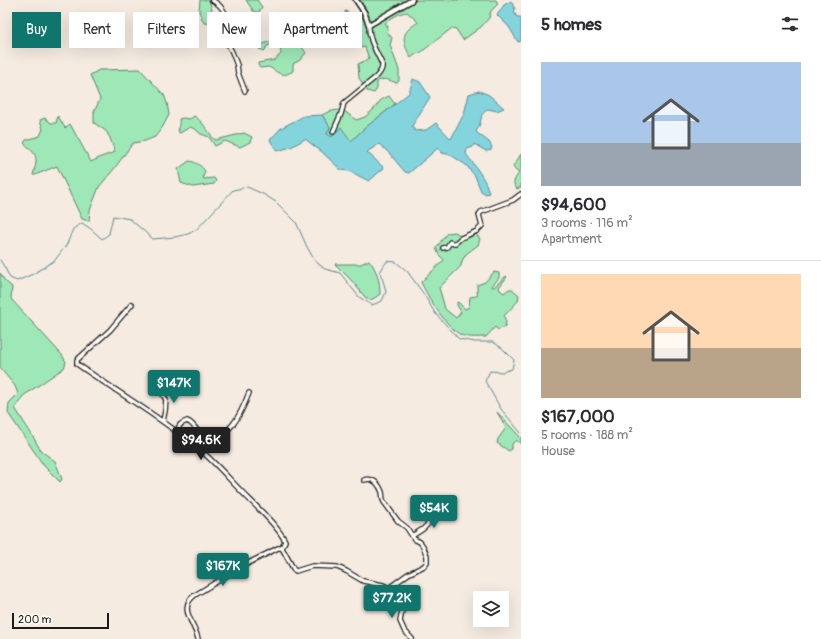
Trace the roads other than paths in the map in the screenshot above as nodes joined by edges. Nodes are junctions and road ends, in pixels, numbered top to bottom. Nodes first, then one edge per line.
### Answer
1 (212, 0) edge
2 (356, 0) edge
3 (412, 0) edge
4 (369, 25) junction
5 (245, 91) dead end
6 (333, 132) dead end
7 (521, 194) edge
8 (443, 248) dead end
9 (132, 304) dead end
10 (161, 391) dead end
11 (249, 393) dead end
12 (162, 421) junction
13 (178, 432) junction
14 (364, 480) dead end
15 (424, 506) dead end
16 (412, 536) junction
17 (282, 548) junction
18 (389, 588) junction
19 (198, 639) edge
20 (412, 639) edge

1 - 5 street
2 - 4 street
3 - 4 street
4 - 6 street
7 - 8 street
9 - 12 street
10 - 12 street
11 - 13 street
12 - 13 street
13 - 17 street
14 - 16 street
15 - 16 street
16 - 18 street
17 - 18 street
17 - 19 street
18 - 20 street

